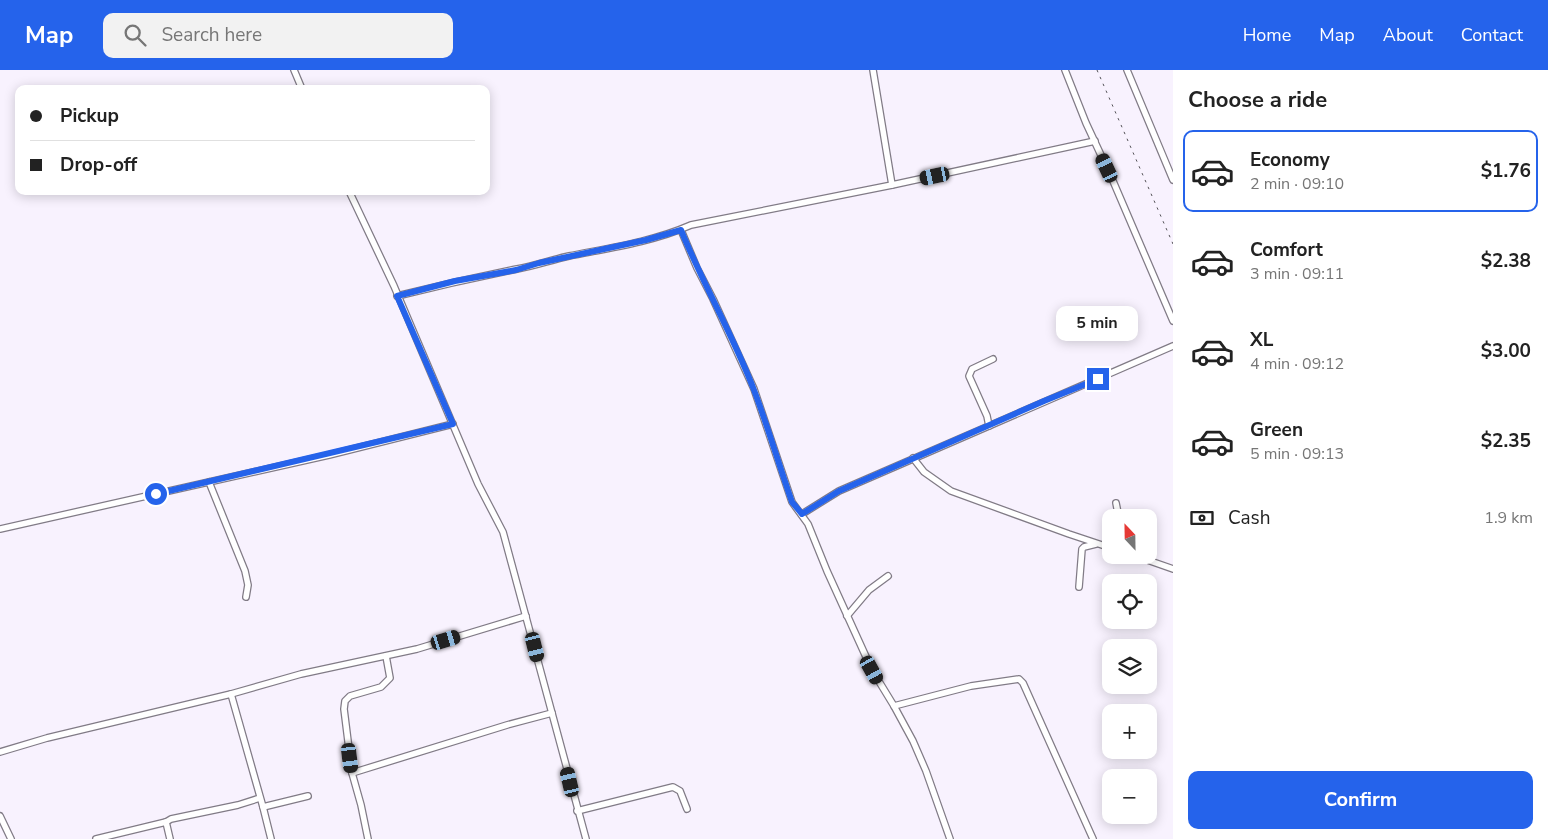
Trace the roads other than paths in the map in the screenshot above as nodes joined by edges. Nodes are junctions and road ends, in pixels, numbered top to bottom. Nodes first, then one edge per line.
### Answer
1 (294, 70) edge
2 (873, 70) edge
3 (1065, 70) edge
4 (1127, 70) edge
5 (300, 85) edge
6 (1095, 141) junction
7 (1173, 180) edge
8 (892, 185) junction
9 (351, 195) edge
10 (681, 230) junction
11 (397, 296) junction
12 (1173, 321) edge
13 (1173, 346) edge
14 (993, 359) dead end
15 (453, 424) junction
16 (989, 426) junction
17 (913, 458) junction
18 (210, 482) junction
19 (1116, 503) dead end
20 (1117, 509) edge
21 (802, 514) junction
22 (0, 529) edge
23 (1102, 545) edge
24 (1102, 545) edge
25 (1158, 564) edge
26 (1173, 569) edge
27 (888, 576) dead end
28 (1079, 587) dead end
29 (246, 598) dead end
30 (526, 616) junction
31 (847, 616) junction
32 (386, 656) junction
33 (231, 694) junction
34 (894, 706) junction
35 (552, 713) junction
36 (0, 752) edge
37 (352, 773) junction
38 (308, 796) dead end
39 (260, 798) junction
40 (263, 807) junction
41 (687, 809) dead end
42 (577, 811) junction
43 (0, 816) edge
44 (166, 822) junction
45 (11, 839) edge
46 (96, 839) edge
47 (170, 839) edge
48 (272, 839) edge
49 (368, 839) edge
50 (586, 839) edge
51 (950, 839) edge
52 (1093, 839) edge

1 - 5 street
2 - 8 street
3 - 6 street
4 - 7 street
6 - 8 street
6 - 12 street
8 - 10 street
9 - 11 street
10 - 11 street
10 - 21 street
11 - 15 street
13 - 16 street
14 - 16 street
15 - 18 street
15 - 30 street
16 - 17 street
17 - 21 street
17 - 23 street
18 - 22 street
18 - 29 street
19 - 20 street
21 - 31 street
24 - 28 street
25 - 26 street
27 - 31 street
30 - 32 street
30 - 35 street
31 - 34 street
32 - 33 street
32 - 37 street
33 - 36 street
33 - 39 street
34 - 51 street
34 - 52 street
35 - 37 street
35 - 42 street
37 - 49 street
38 - 40 street
39 - 40 street
39 - 44 street
40 - 48 street
41 - 42 street
42 - 50 street
43 - 45 street
44 - 46 street
44 - 47 street

